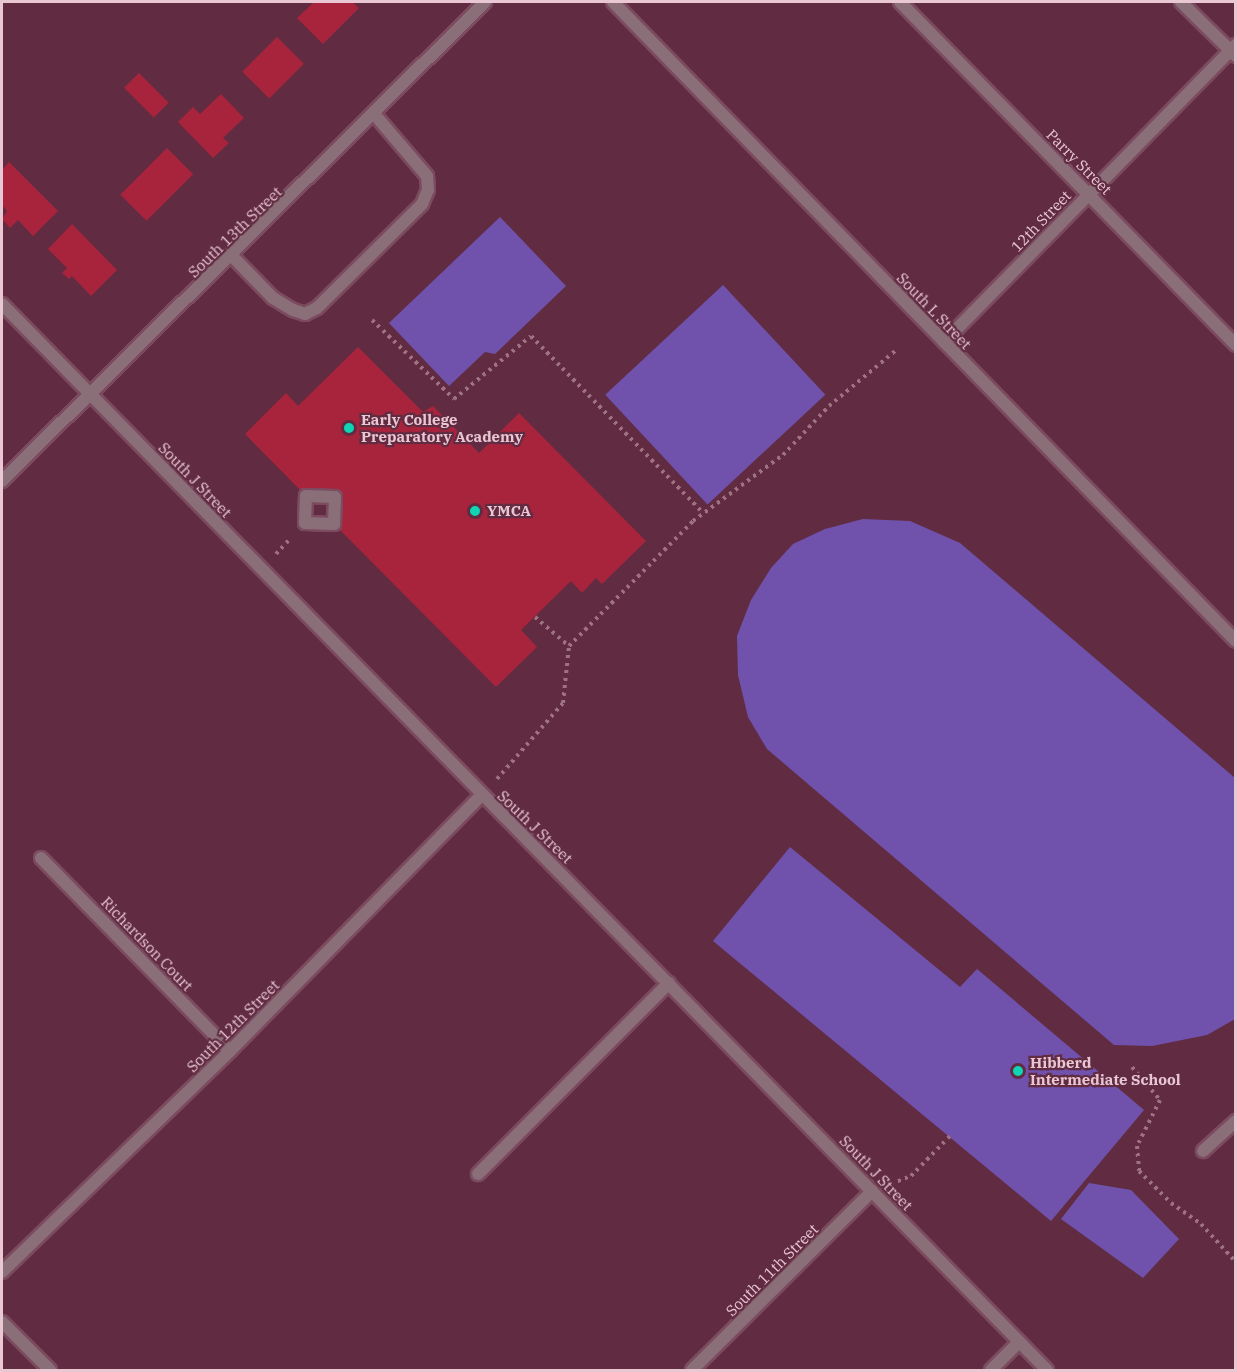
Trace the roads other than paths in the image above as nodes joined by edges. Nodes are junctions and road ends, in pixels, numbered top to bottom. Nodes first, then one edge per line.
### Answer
1 (485, 2) edge
2 (613, 2) edge
3 (900, 2) edge
4 (1181, 2) edge
5 (1234, 50) edge
6 (375, 115) junction
7 (1089, 194) junction
8 (232, 256) junction
9 (2, 304) edge
10 (944, 342) junction
11 (1236, 345) edge
12 (90, 393) junction
13 (2, 481) edge
14 (1236, 641) edge
15 (482, 796) junction
16 (41, 858) dead end
17 (669, 983) junction
18 (230, 1051) junction
19 (1236, 1121) edge
20 (1203, 1151) dead end
21 (478, 1174) dead end
22 (872, 1191) junction
23 (2, 1272) edge
24 (2, 1322) edge
25 (1019, 1341) junction
26 (50, 1371) edge
27 (692, 1371) edge
28 (991, 1371) edge
29 (1047, 1371) edge

1 - 6 street, South 13th Street
2 - 10 street, South L Street
3 - 7 street, Parry Street
4 - 5 street
5 - 7 street, 12th Street
6 - 8 street, South 13th Street
6 - 8 street
7 - 10 street, 12th Street
7 - 11 street, Parry Street
8 - 12 street, South 13th Street
9 - 12 street, South J Street
10 - 14 street, South L Street
12 - 13 street, South 13th Street
12 - 15 street, South J Street
15 - 17 street, South J Street
15 - 18 street, South 12th Street
16 - 18 street, Richardson Court
17 - 21 street
17 - 22 street, South J Street
18 - 23 street, South 12th Street
19 - 20 street
22 - 25 street, South J Street
22 - 27 street, South 11th Street
24 - 26 street
25 - 28 street
25 - 29 street, South J Street

